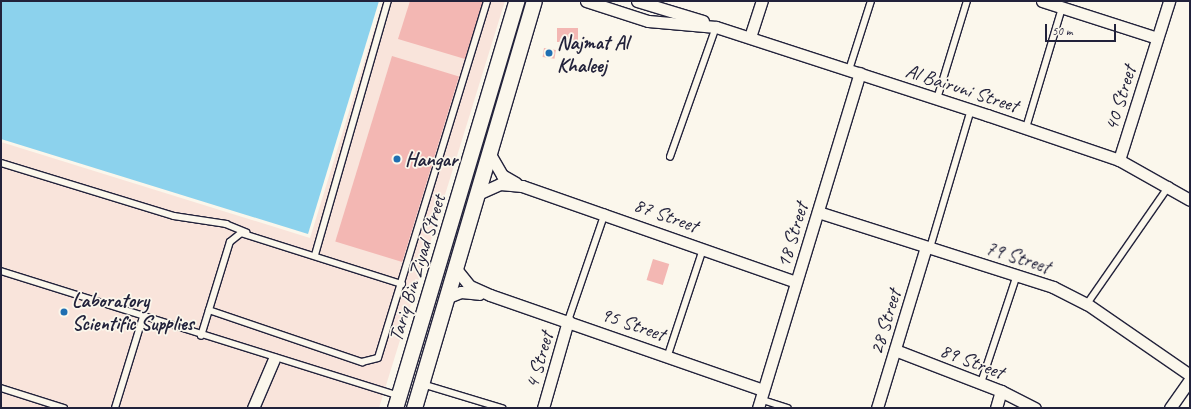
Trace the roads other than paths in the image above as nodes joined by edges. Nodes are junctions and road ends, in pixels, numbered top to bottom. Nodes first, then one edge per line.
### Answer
1 (388, 1) edge
2 (487, 1) edge
3 (516, 1) edge
4 (534, 1) edge
5 (586, 1) edge
6 (637, 1) edge
7 (762, 1) edge
8 (871, 1) edge
9 (967, 1) edge
10 (1042, 1) edge
11 (1169, 1) edge
12 (1063, 4) edge
13 (716, 27) junction
14 (750, 37) junction
15 (1157, 38) junction
16 (849, 70) junction
17 (860, 74) junction
18 (937, 99) junction
19 (971, 110) junction
20 (1026, 128) junction
21 (491, 156) junction
22 (670, 157) dead end
23 (1120, 160) junction
24 (1, 163) edge
25 (522, 186) junction
26 (1168, 186) junction
27 (480, 193) junction
28 (1190, 200) edge
29 (605, 212) junction
30 (818, 212) junction
31 (246, 232) junction
32 (928, 247) junction
33 (703, 248) junction
34 (315, 255) junction
35 (440, 264) junction
36 (456, 269) junction
37 (1, 271) edge
38 (1017, 275) junction
39 (796, 282) junction
40 (402, 284) junction
41 (490, 295) junction
42 (448, 297) junction
43 (1087, 304) junction
44 (209, 310) junction
45 (143, 317) junction
46 (568, 321) junction
47 (201, 336) junction
48 (895, 350) junction
49 (668, 355) junction
50 (274, 359) junction
51 (1190, 375) edge
52 (1190, 379) edge
53 (981, 383) junction
54 (421, 384) junction
55 (1, 388) edge
56 (1001, 391) junction
57 (760, 399) edge
58 (398, 402) edge
59 (64, 408) edge
60 (115, 408) edge
61 (253, 408) edge
62 (414, 408) edge
63 (502, 408) edge
64 (543, 408) edge
65 (788, 408) edge
66 (877, 408) edge
67 (996, 408) edge
68 (1035, 408) edge
69 (1170, 408) edge

1 - 34 lane
2 - 40 lane
3 - 35 main road, Tariq Bin Ziyad Street
4 - 21 main road, Tariq Bin Ziyad Street
5 - 13 street, Al Bairuni Street
6 - 13 street, Al Bairuni Street
7 - 14 street
8 - 16 lane
9 - 18 lane
10 - 12 street
11 - 15 street, 40 Street
12 - 15 street
12 - 20 lane
13 - 14 street, Al Bairuni Street
13 - 22 lane
14 - 16 street, Al Bairuni Street
15 - 23 street, 40 Street
16 - 17 street, Al Bairuni Street
17 - 18 street, Al Bairuni Street
17 - 30 street, 18 Street
18 - 19 street, Al Bairuni Street
19 - 20 street, Al Bairuni Street
19 - 32 lane
20 - 23 street, Al Bairuni Street
21 - 25 street, 87 Street
21 - 27 main road, Tariq Bin Ziyad Street
23 - 26 street, Al Bairuni Street
24 - 31 lane
25 - 27 street, 87 Street
25 - 29 street, 87 Street
26 - 28 street, Al Bairuni Street
26 - 43 lane
27 - 36 main road, Tariq Bin Ziyad Street
29 - 33 street, 87 Street
29 - 46 lane
30 - 32 street, 79 Street
30 - 39 street, 18 Street
31 - 34 lane
31 - 44 lane
32 - 38 street, 79 Street
32 - 48 street, 28 Street
33 - 39 street, 87 Street
33 - 49 lane
34 - 40 lane
35 - 36 main road
35 - 58 main road, Tariq Bin Ziyad Street
36 - 41 street, 95 Street
36 - 42 main road, Tariq Bin Ziyad Street
37 - 45 lane
38 - 43 street, 79 Street
38 - 53 lane
39 - 57 street, 18 Street
40 - 44 lane
41 - 42 street, 95 Street
41 - 46 street, 95 Street
42 - 54 main road, Tariq Bin Ziyad Street
43 - 51 street, 79 Street
44 - 47 lane
45 - 47 lane
45 - 60 lane
46 - 49 street, 95 Street
46 - 64 street, 4 Street
47 - 50 lane
48 - 53 street, 89 Street
48 - 66 street, 28 Street
49 - 57 street, 95 Street
50 - 58 lane
50 - 61 street
52 - 69 street
53 - 56 street, 89 Street
54 - 62 main road, Tariq Bin Ziyad Street
54 - 63 lane
55 - 59 lane
56 - 67 street
56 - 68 street, 89 Street
57 - 65 lane

